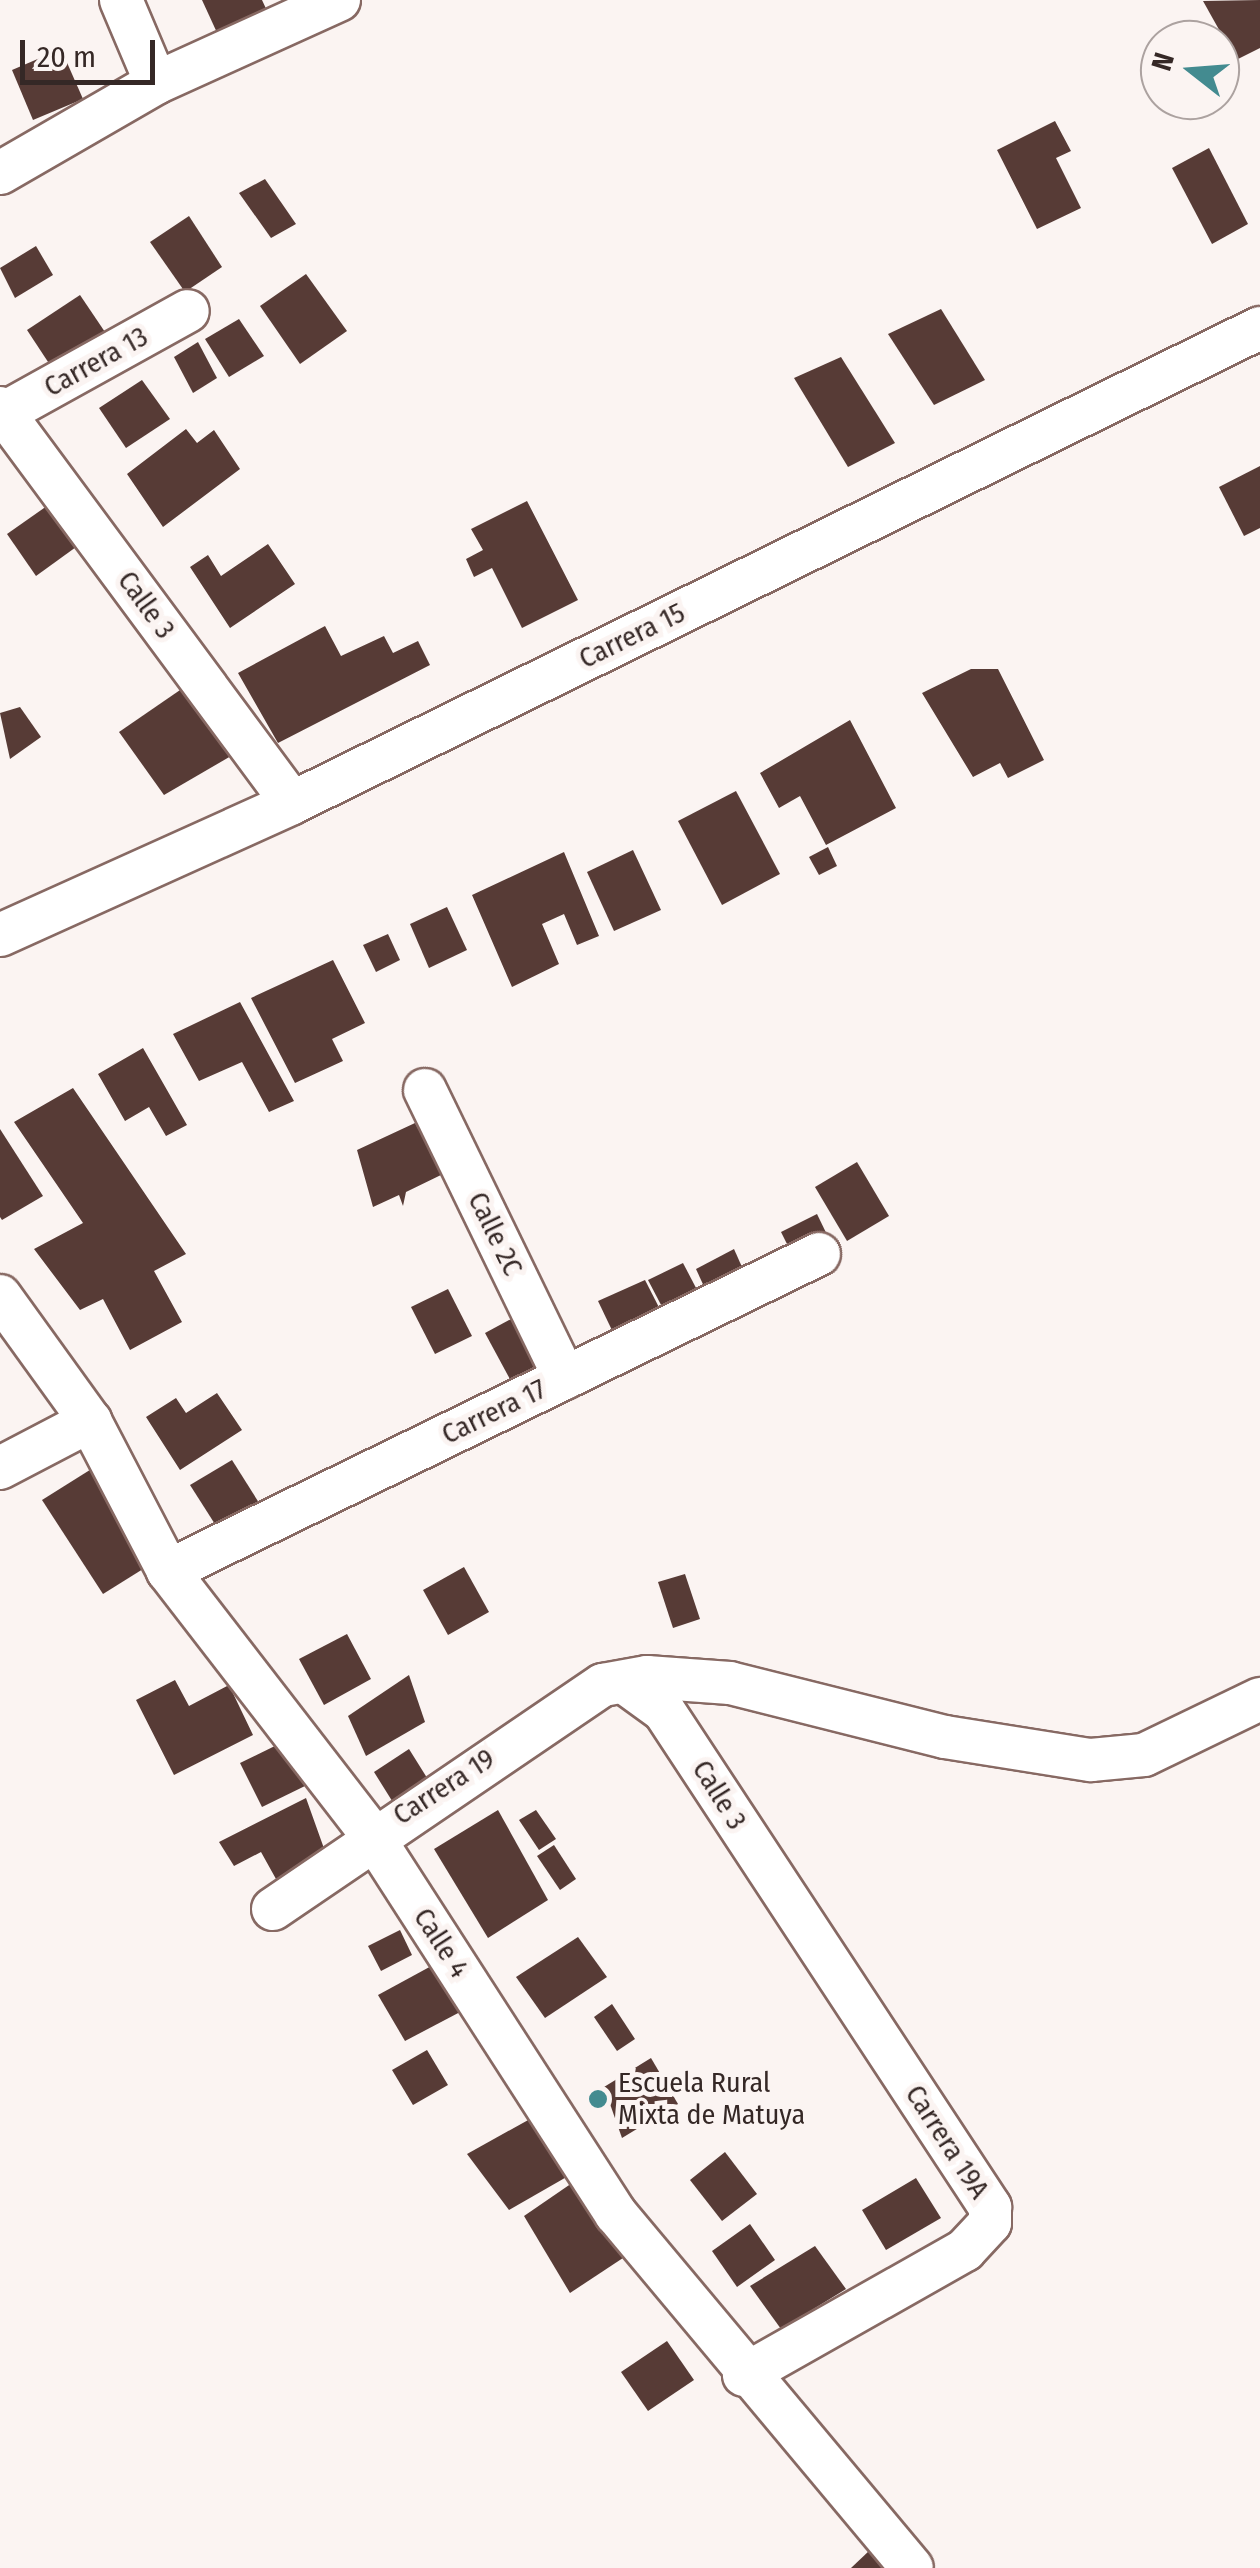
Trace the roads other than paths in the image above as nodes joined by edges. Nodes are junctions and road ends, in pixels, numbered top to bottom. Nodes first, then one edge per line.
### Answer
1 (121, 0) edge
2 (339, 0) edge
3 (156, 83) junction
4 (0, 173) edge
5 (188, 311) dead end
6 (1260, 328) edge
7 (2, 410) edge
8 (292, 803) junction
9 (0, 935) edge
10 (425, 1090) dead end
11 (819, 1254) dead end
12 (0, 1296) edge
13 (564, 1378) junction
14 (90, 1421) junction
15 (0, 1468) edge
16 (168, 1571) junction
17 (624, 1682) junction
18 (1260, 1699) edge
19 (371, 1834) junction
20 (273, 1908) dead end
21 (800, 1922) joint
22 (744, 2374) junction
23 (912, 2568) edge

1 - 3 street
2 - 3 street
3 - 4 street
5 - 7 street, Carrera 13
6 - 8 street, Carrera 15
7 - 8 street, Calle 3
8 - 9 street, Carrera 15
10 - 13 street, Calle 2C
11 - 13 street, Carrera 17
12 - 14 street, Calle 4
13 - 16 street, Carrera 17
14 - 15 street
14 - 16 street, Calle 4
16 - 19 street, Calle 4
17 - 18 street
17 - 19 street, Carrera 19
17 - 21 street, Calle 3
19 - 20 street, Carrera 19
19 - 22 street, Calle 4
21 - 22 street, Carrera 19A
22 - 23 street, Calle 4

